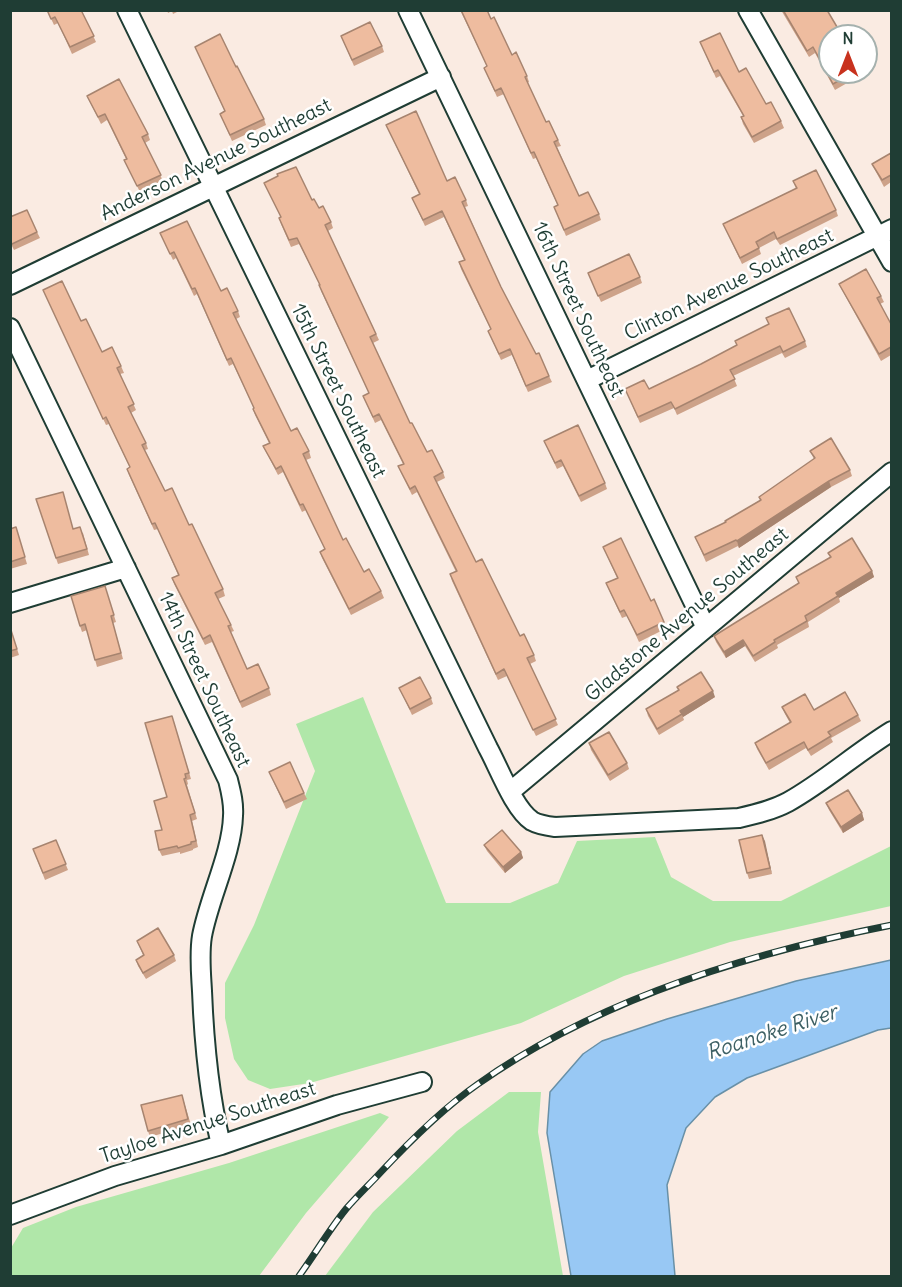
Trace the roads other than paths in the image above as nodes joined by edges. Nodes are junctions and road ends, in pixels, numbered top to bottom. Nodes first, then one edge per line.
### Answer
1 (128, 10) edge
2 (408, 10) edge
3 (748, 10) edge
4 (441, 77) junction
5 (214, 187) junction
6 (884, 233) edge
7 (891, 262) edge
8 (10, 285) edge
9 (10, 328) edge
10 (587, 380) junction
11 (891, 472) edge
12 (126, 568) junction
13 (10, 603) edge
14 (706, 628) junction
15 (891, 731) edge
16 (511, 791) junction
17 (422, 1082) dead end
18 (221, 1145) junction
19 (10, 1215) edge

1 - 5 street, 15th Street Southeast
2 - 4 street, 16th Street Southeast
3 - 6 street
4 - 5 street, Anderson Avenue Southeast
4 - 10 street, 16th Street Southeast
5 - 8 street, Anderson Avenue Southeast
5 - 16 street, 15th Street Southeast
6 - 7 street
6 - 10 street, Clinton Avenue Southeast
9 - 12 street, 14th Street Southeast
10 - 14 street, 16th Street Southeast
11 - 14 street, Gladstone Avenue Southeast
12 - 13 street
12 - 18 street, 14th Street Southeast
14 - 16 street, Gladstone Avenue Southeast
15 - 16 street, 15th Street Southeast
17 - 18 street, Tayloe Avenue Southeast
18 - 19 street, Tayloe Avenue Southeast

